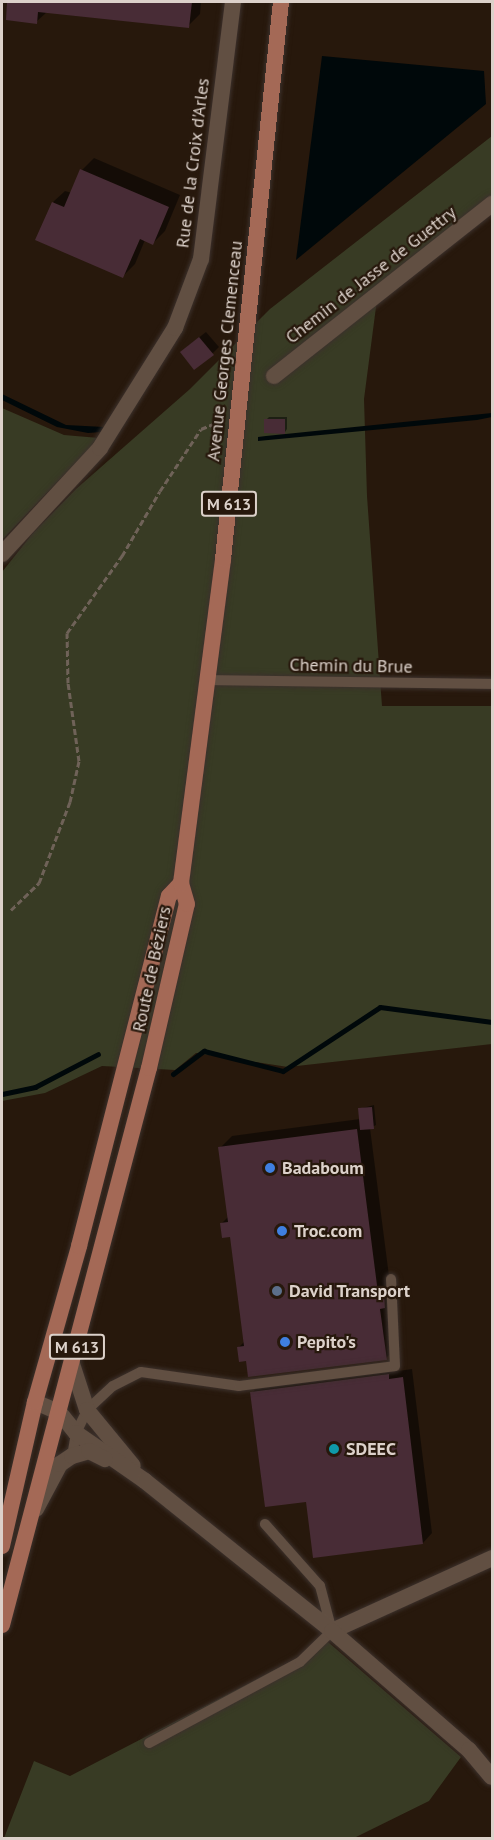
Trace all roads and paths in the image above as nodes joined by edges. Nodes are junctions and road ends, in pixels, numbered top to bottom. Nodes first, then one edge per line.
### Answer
1 (232, 2) edge
2 (281, 2) edge
3 (290, 2) edge
4 (268, 124) junction
5 (492, 204) edge
6 (274, 376) dead end
7 (237, 419) junction
8 (2, 554) edge
9 (208, 681) junction
10 (492, 684) edge
11 (181, 883) junction
12 (12, 910) dead end
13 (391, 1279) dead end
14 (72, 1365) junction
15 (35, 1402) junction
16 (87, 1410) junction
17 (59, 1413) junction
18 (76, 1433) junction
19 (72, 1456) junction
20 (145, 1481) junction
21 (28, 1524) junction
22 (265, 1524) dead end
23 (2, 1546) edge
24 (492, 1558) edge
25 (2, 1625) edge
26 (332, 1632) junction
27 (149, 1743) dead end
28 (492, 1777) edge

1 - 8 street, Rue de la Croix d'Arles
2 - 4 main road, Avenue Georges Clemenceau / M 613
3 - 4 main road, M 613
4 - 7 main road, Avenue Georges Clemenceau / M 613
5 - 6 street, Chemin de Jasse de Guettry
7 - 9 main road, Avenue Georges Clemenceau / M 613
7 - 12 path
9 - 10 lane, Chemin du Brue
9 - 11 main road, Avenue Georges Clemenceau / M 613
11 - 14 main road, Route de Béziers / M 613
11 - 15 main road, Route de Béziers / M 613
13 - 16 lane
14 - 16 street
14 - 17 main road, Route de Béziers / M 613
15 - 17 street
15 - 23 main road, Route de Béziers / M 613
16 - 17 street
16 - 18 lane
16 - 20 street
17 - 18 street
17 - 21 main road, Route de Béziers / M 613
18 - 19 lane
18 - 20 street
19 - 20 street
19 - 21 street
20 - 26 street
21 - 25 main road, Route de Béziers / M 613
22 - 26 lane
24 - 26 street
26 - 27 lane
26 - 28 street

